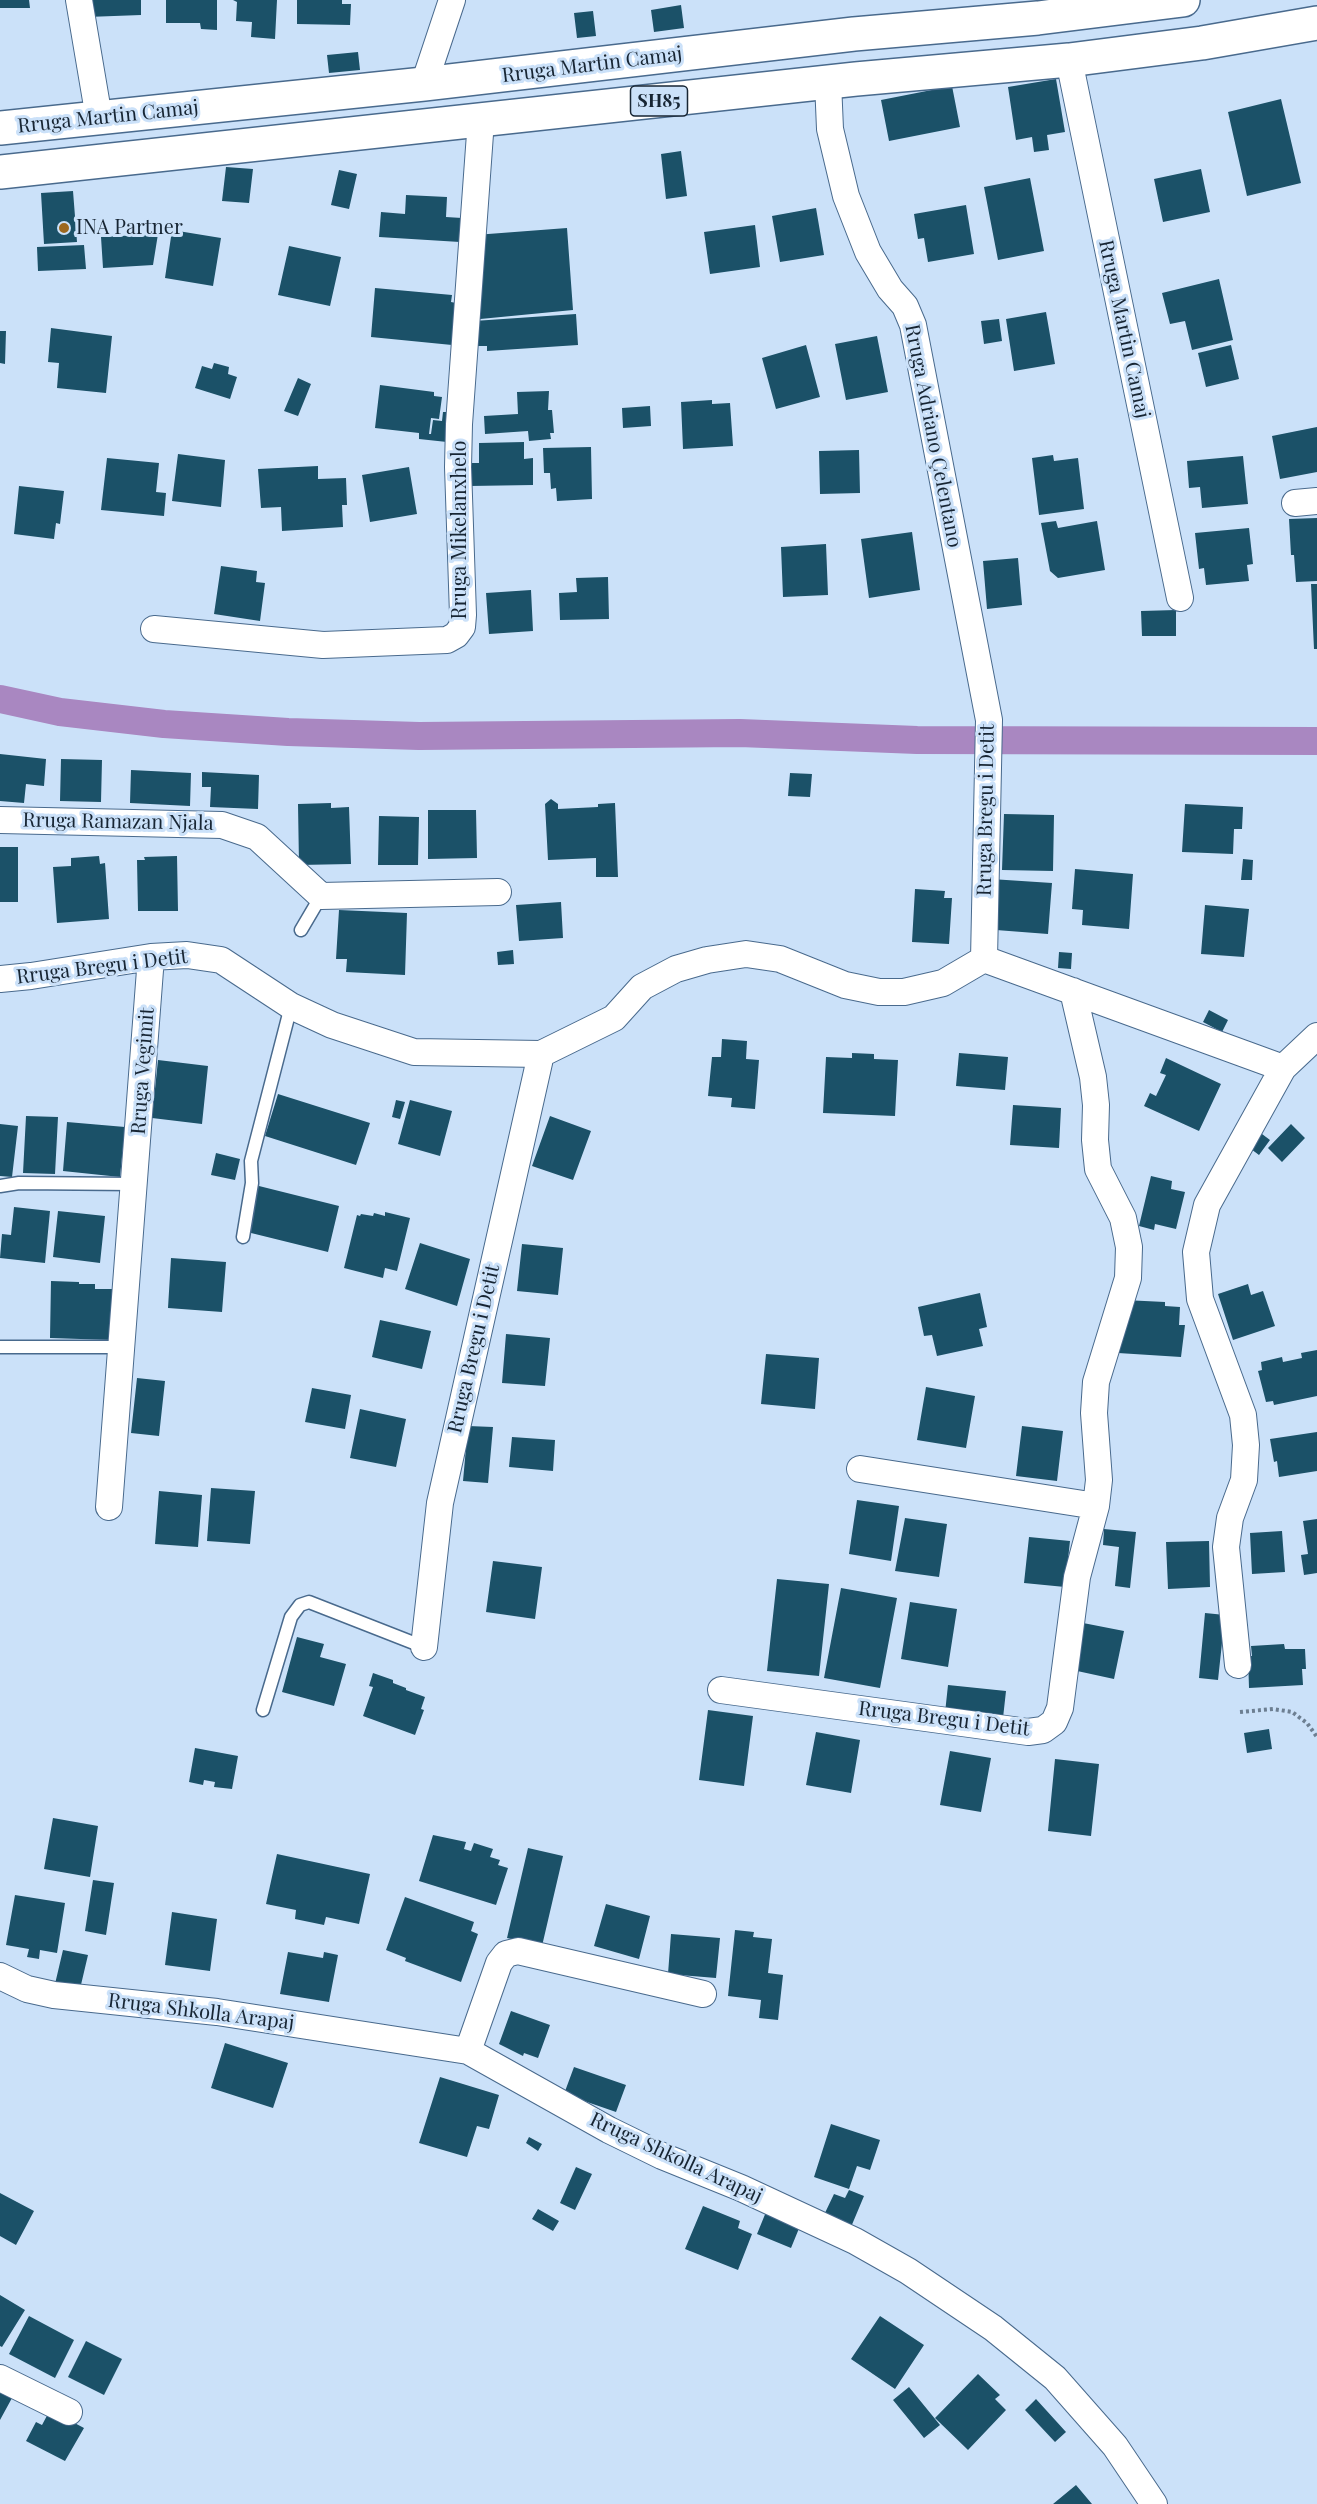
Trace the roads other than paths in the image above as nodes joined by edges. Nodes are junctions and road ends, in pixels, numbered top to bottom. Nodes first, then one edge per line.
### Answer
1 (79, 0) edge
2 (452, 0) edge
3 (1183, 0) edge
4 (1317, 23) edge
5 (1069, 60) junction
6 (828, 82) junction
7 (424, 84) junction
8 (99, 118) junction
9 (481, 120) junction
10 (0, 128) edge
11 (0, 172) edge
12 (1180, 598) dead end
13 (154, 628) dead end
14 (978, 663) joint
15 (0, 820) edge
16 (498, 892) dead end
17 (321, 896) junction
18 (301, 930) dead end
19 (151, 957) junction
20 (984, 959) junction
21 (0, 979) edge
22 (1073, 991) junction
23 (291, 1006) junction
24 (1317, 1036) edge
25 (541, 1054) junction
26 (1283, 1068) junction
27 (134, 1184) junction
28 (0, 1186) edge
29 (243, 1237) dead end
30 (0, 1347) edge
31 (122, 1347) junction
32 (860, 1469) dead end
33 (1096, 1506) junction
34 (109, 1507) dead end
35 (424, 1647) joint
36 (1238, 1665) dead end
37 (721, 1690) dead end
38 (262, 1710) dead end
39 (0, 1976) edge
40 (704, 1994) dead end
41 (468, 2051) junction
42 (0, 2378) edge
43 (69, 2412) dead end
44 (1154, 2504) edge

1 - 8 street
2 - 7 street
3 - 7 highway, Rruga Martin Camaj / SH85
4 - 5 highway, SH85
5 - 6 highway, SH85
5 - 12 street, Rruga Martin Camaj
6 - 9 highway, SH85
6 - 14 street, Rruga Adriano Çelentano
7 - 8 highway, Rruga Martin Camaj / SH85
8 - 10 highway, Rruga Martin Camaj / SH85
9 - 11 highway, SH85
9 - 13 street, Rruga Mikelanxhelo
14 - 20 street, Rruga Bregu i Detit
15 - 17 street, Rruga Ramazan Njala
16 - 17 street
17 - 18 lane
19 - 21 street, Rruga Bregu i Detit
19 - 23 street, Rruga Bregu i Detit
19 - 27 street, Rruga Vegimit
20 - 22 street
20 - 25 street, Rruga Bregu i Detit
22 - 26 street
22 - 33 street, Rruga Bregu i Detit
23 - 25 street, Rruga Bregu i Detit
23 - 29 lane
24 - 26 street
25 - 35 street, Rruga Bregu i Detit
26 - 36 street
27 - 28 lane
27 - 31 street, Rruga Vegimit
30 - 31 lane
31 - 34 street, Rruga Vegimit
32 - 33 street
33 - 37 street, Rruga Bregu i Detit
35 - 38 lane
39 - 41 street, Rruga Shkolla Arapaj
40 - 41 street
41 - 44 street, Rruga Shkolla Arapaj
42 - 43 street

